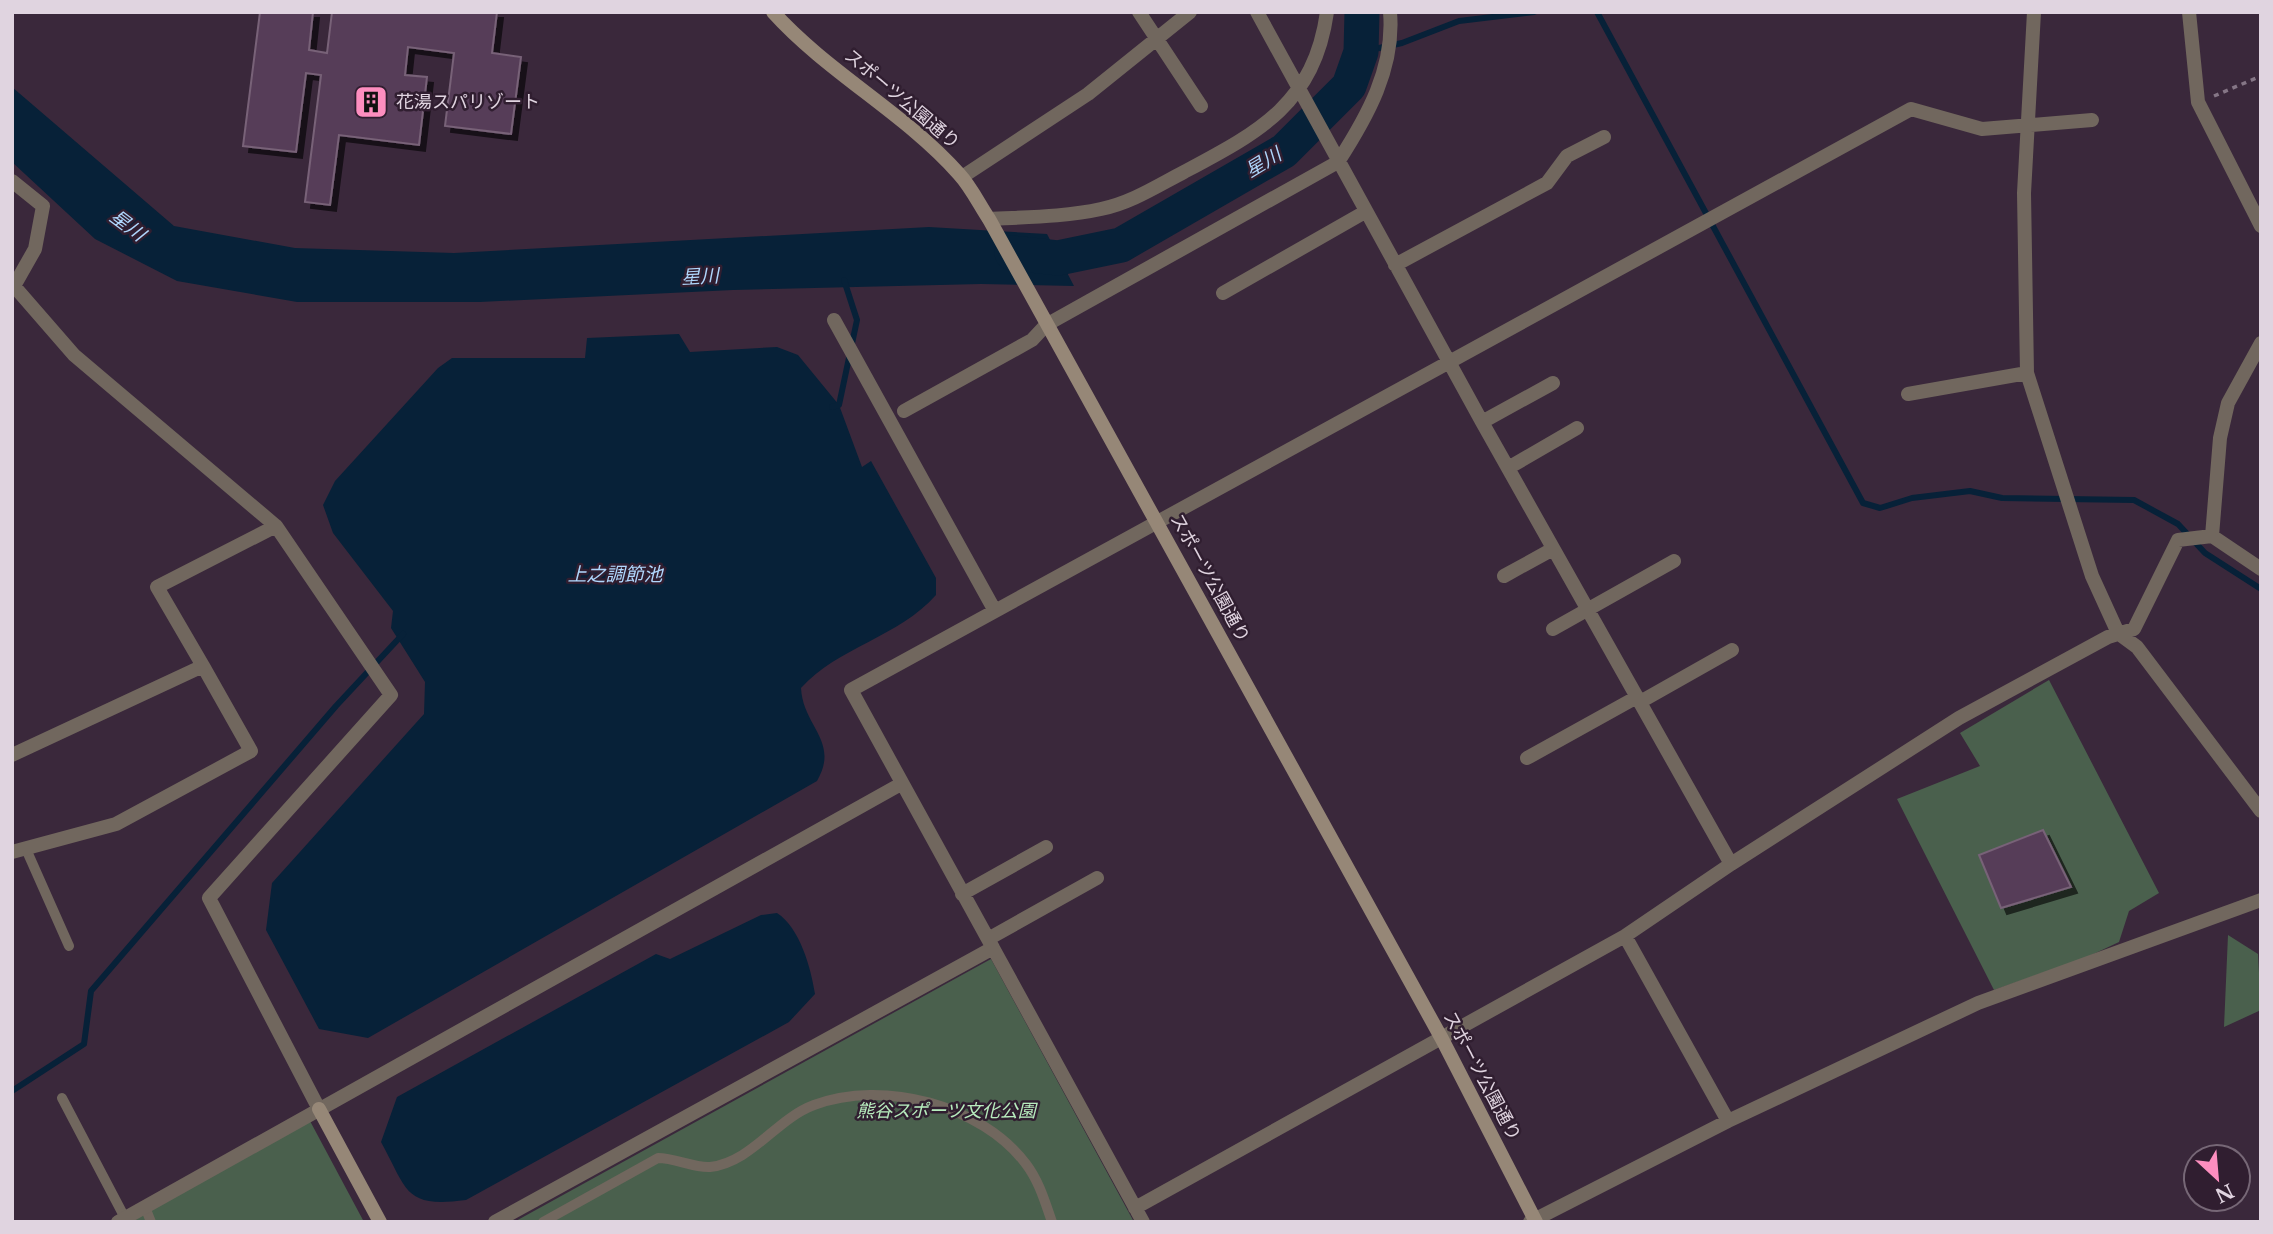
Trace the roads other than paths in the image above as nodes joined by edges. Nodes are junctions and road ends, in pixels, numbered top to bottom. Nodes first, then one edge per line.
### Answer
1 (774, 12) edge
2 (1139, 12) edge
3 (1190, 12) edge
4 (1257, 12) edge
5 (1327, 12) edge
6 (1390, 12) edge
7 (2034, 12) edge
8 (2189, 12) edge
9 (1157, 39) junction
10 (1299, 87) junction
11 (1201, 106) dead end
12 (2092, 120) dead end
13 (2029, 127) junction
14 (1604, 137) dead end
15 (1338, 162) junction
16 (962, 177) junction
17 (12, 181) edge
18 (1365, 212) junction
19 (989, 219) junction
20 (2261, 226) edge
21 (1395, 265) junction
22 (1223, 293) dead end
23 (1043, 319) junction
24 (834, 320) dead end
25 (2261, 343) edge
26 (1450, 363) junction
27 (2027, 373) junction
28 (1553, 383) dead end
29 (1908, 394) dead end
30 (904, 411) dead end
31 (1482, 422) junction
32 (1577, 428) dead end
33 (1508, 468) junction
34 (1157, 522) junction
35 (276, 526) junction
36 (2208, 537) junction
37 (1553, 549) junction
38 (1674, 561) dead end
39 (2261, 569) edge
40 (1504, 576) dead end
41 (1588, 610) junction
42 (996, 611) junction
43 (1553, 629) dead end
44 (2118, 633) junction
45 (1732, 650) dead end
46 (203, 666) junction
47 (1639, 699) junction
48 (12, 755) edge
49 (1527, 758) dead end
50 (901, 784) junction
51 (2261, 811) edge
52 (1046, 847) dead end
53 (19, 850) edge
54 (1731, 864) junction
55 (1097, 878) dead end
56 (962, 894) junction
57 (2261, 900) edge
58 (1625, 936) junction
59 (990, 944) junction
60 (69, 946) dead end
61 (1442, 1039) junction
62 (62, 1098) dead end
63 (319, 1109) junction
64 (1728, 1121) junction
65 (145, 1207) junction
66 (1135, 1208) junction
67 (122, 1220) edge
68 (1533, 1221) edge
69 (151, 1222) edge
70 (380, 1222) edge
71 (495, 1222) edge
72 (543, 1222) edge
73 (1052, 1222) edge
74 (1143, 1222) edge

1 - 16 street, スポーツ公園通り
2 - 9 street
3 - 9 street
4 - 10 street
5 - 10 street
6 - 15 street
7 - 13 street
8 - 20 street
9 - 11 street
9 - 16 street
10 - 15 street
10 - 19 street
12 - 13 street
13 - 26 street
13 - 27 street
14 - 21 street
15 - 18 street
15 - 23 street
16 - 19 street, スポーツ公園通り
17 - 35 street
18 - 21 street
18 - 22 street
19 - 23 street, スポーツ公園通り
21 - 26 street
23 - 30 street
23 - 34 street, スポーツ公園通り
24 - 42 street
25 - 36 street
26 - 31 street
26 - 34 street
27 - 29 street
27 - 44 street
28 - 31 street
31 - 33 street
32 - 33 street
33 - 37 street
34 - 42 street
34 - 61 street, スポーツ公園通り
35 - 46 street
35 - 63 street
36 - 39 street
36 - 44 street
37 - 40 street
37 - 41 street
38 - 41 street
41 - 43 street
41 - 47 street
42 - 50 street
44 - 51 street
44 - 54 street
45 - 47 street
46 - 48 street
46 - 53 street
47 - 49 street
47 - 54 street
50 - 56 street
50 - 63 street
52 - 56 street
53 - 60 lane
54 - 58 street
55 - 59 street
56 - 59 street
57 - 64 street
58 - 61 street
58 - 64 street
59 - 66 street
59 - 71 street
61 - 66 street
61 - 68 street, スポーツ公園通り
62 - 67 lane
63 - 65 street
63 - 70 street
64 - 68 street
65 - 67 street
65 - 69 lane
66 - 74 street
72 - 73 lane

